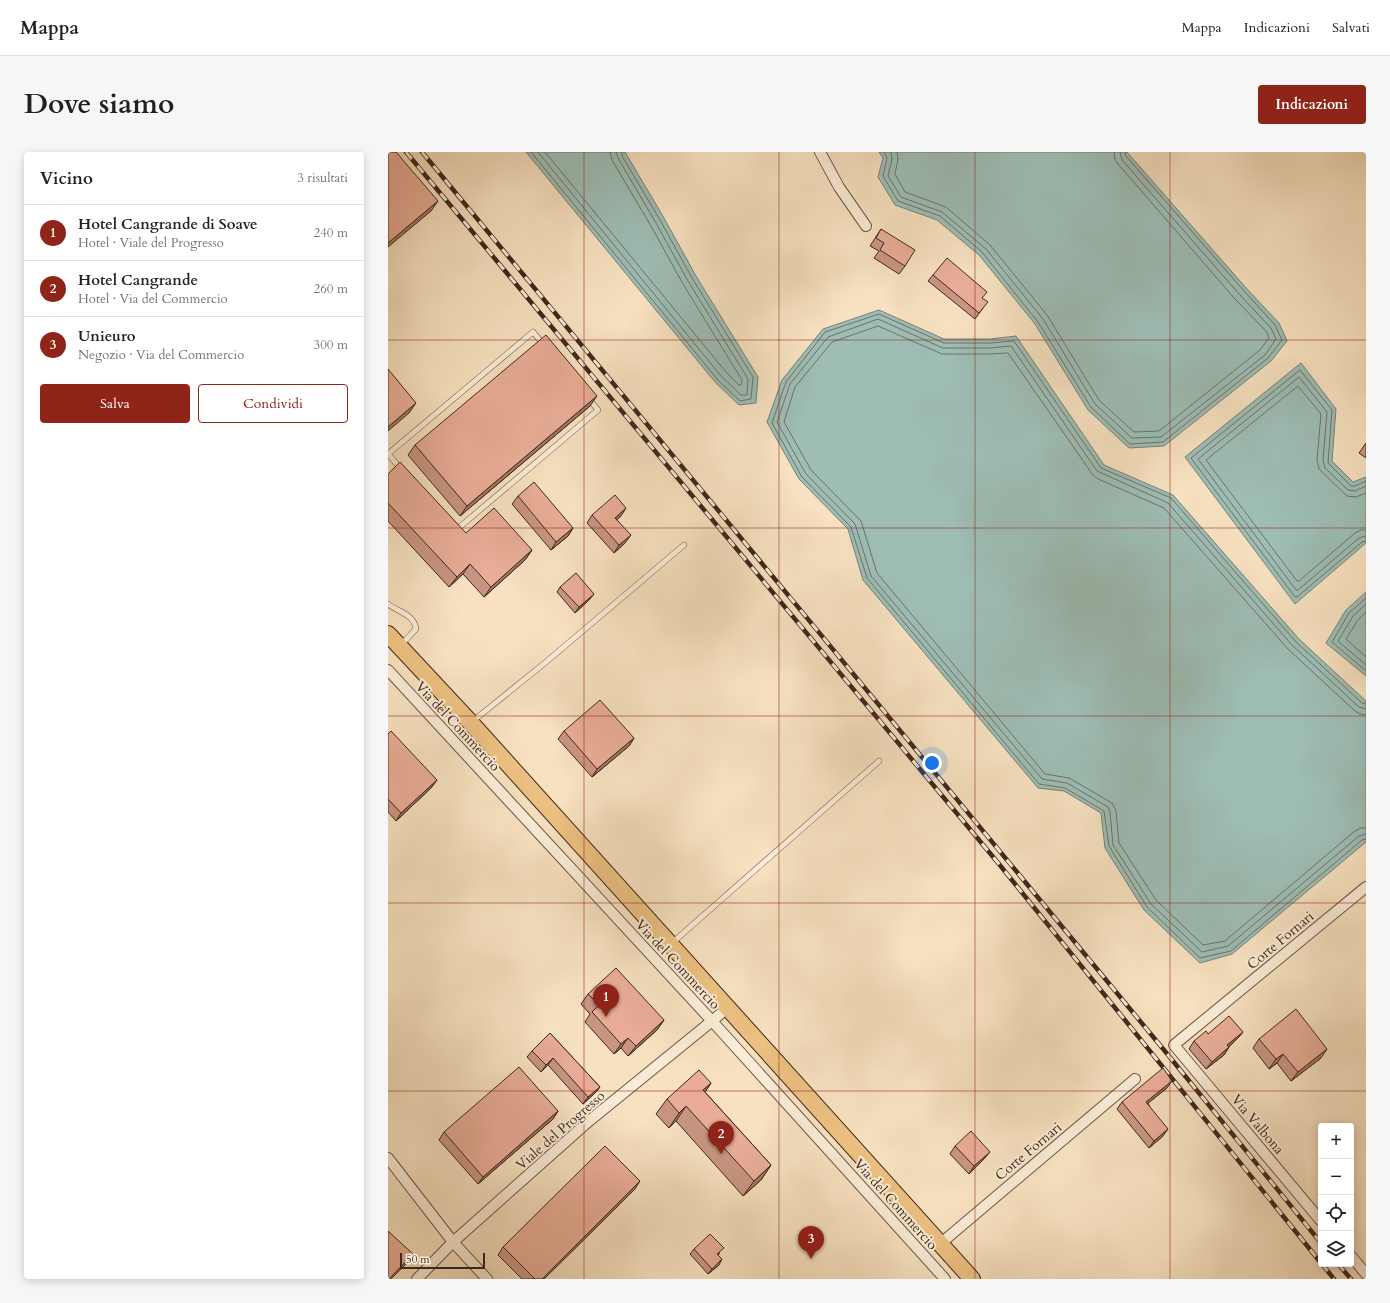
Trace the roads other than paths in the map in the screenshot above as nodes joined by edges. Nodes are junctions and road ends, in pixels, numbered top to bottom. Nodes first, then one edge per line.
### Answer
1 (820, 152) edge
2 (866, 226) dead end
3 (548, 350) edge
4 (583, 392) edge
5 (388, 454) edge
6 (403, 472) edge
7 (448, 526) edge
8 (684, 545) dead end
9 (388, 604) edge
10 (388, 634) edge
11 (400, 646) junction
12 (388, 670) edge
13 (471, 723) junction
14 (879, 760) dead end
15 (1366, 887) edge
16 (670, 945) junction
17 (727, 1008) junction
18 (712, 1021) junction
19 (1174, 1045) joint
20 (1135, 1079) dead end
21 (388, 1158) edge
22 (1318, 1217) edge
23 (453, 1242) junction
24 (940, 1244) junction
25 (1354, 1260) edge
26 (1366, 1274) edge
27 (417, 1279) edge
28 (487, 1279) edge
29 (945, 1279) edge
30 (972, 1279) edge

1 - 2 street
3 - 5 lane
4 - 7 lane
5 - 6 lane
8 - 13 lane
9 - 11 lane
10 - 11 main road
11 - 13 main road
12 - 18 street, Via del Commercio
13 - 16 main road
14 - 16 lane
15 - 19 street, Corte Fornari
16 - 17 main road
17 - 18 street, Viale del Progresso
17 - 24 main road
18 - 23 street, Viale del Progresso
18 - 29 street, Via del Commercio
19 - 22 street, Via Valbona
20 - 24 street, Corte Fornari
21 - 23 street
23 - 27 street, Viale del Progresso
23 - 28 street
24 - 30 main road
25 - 26 street

